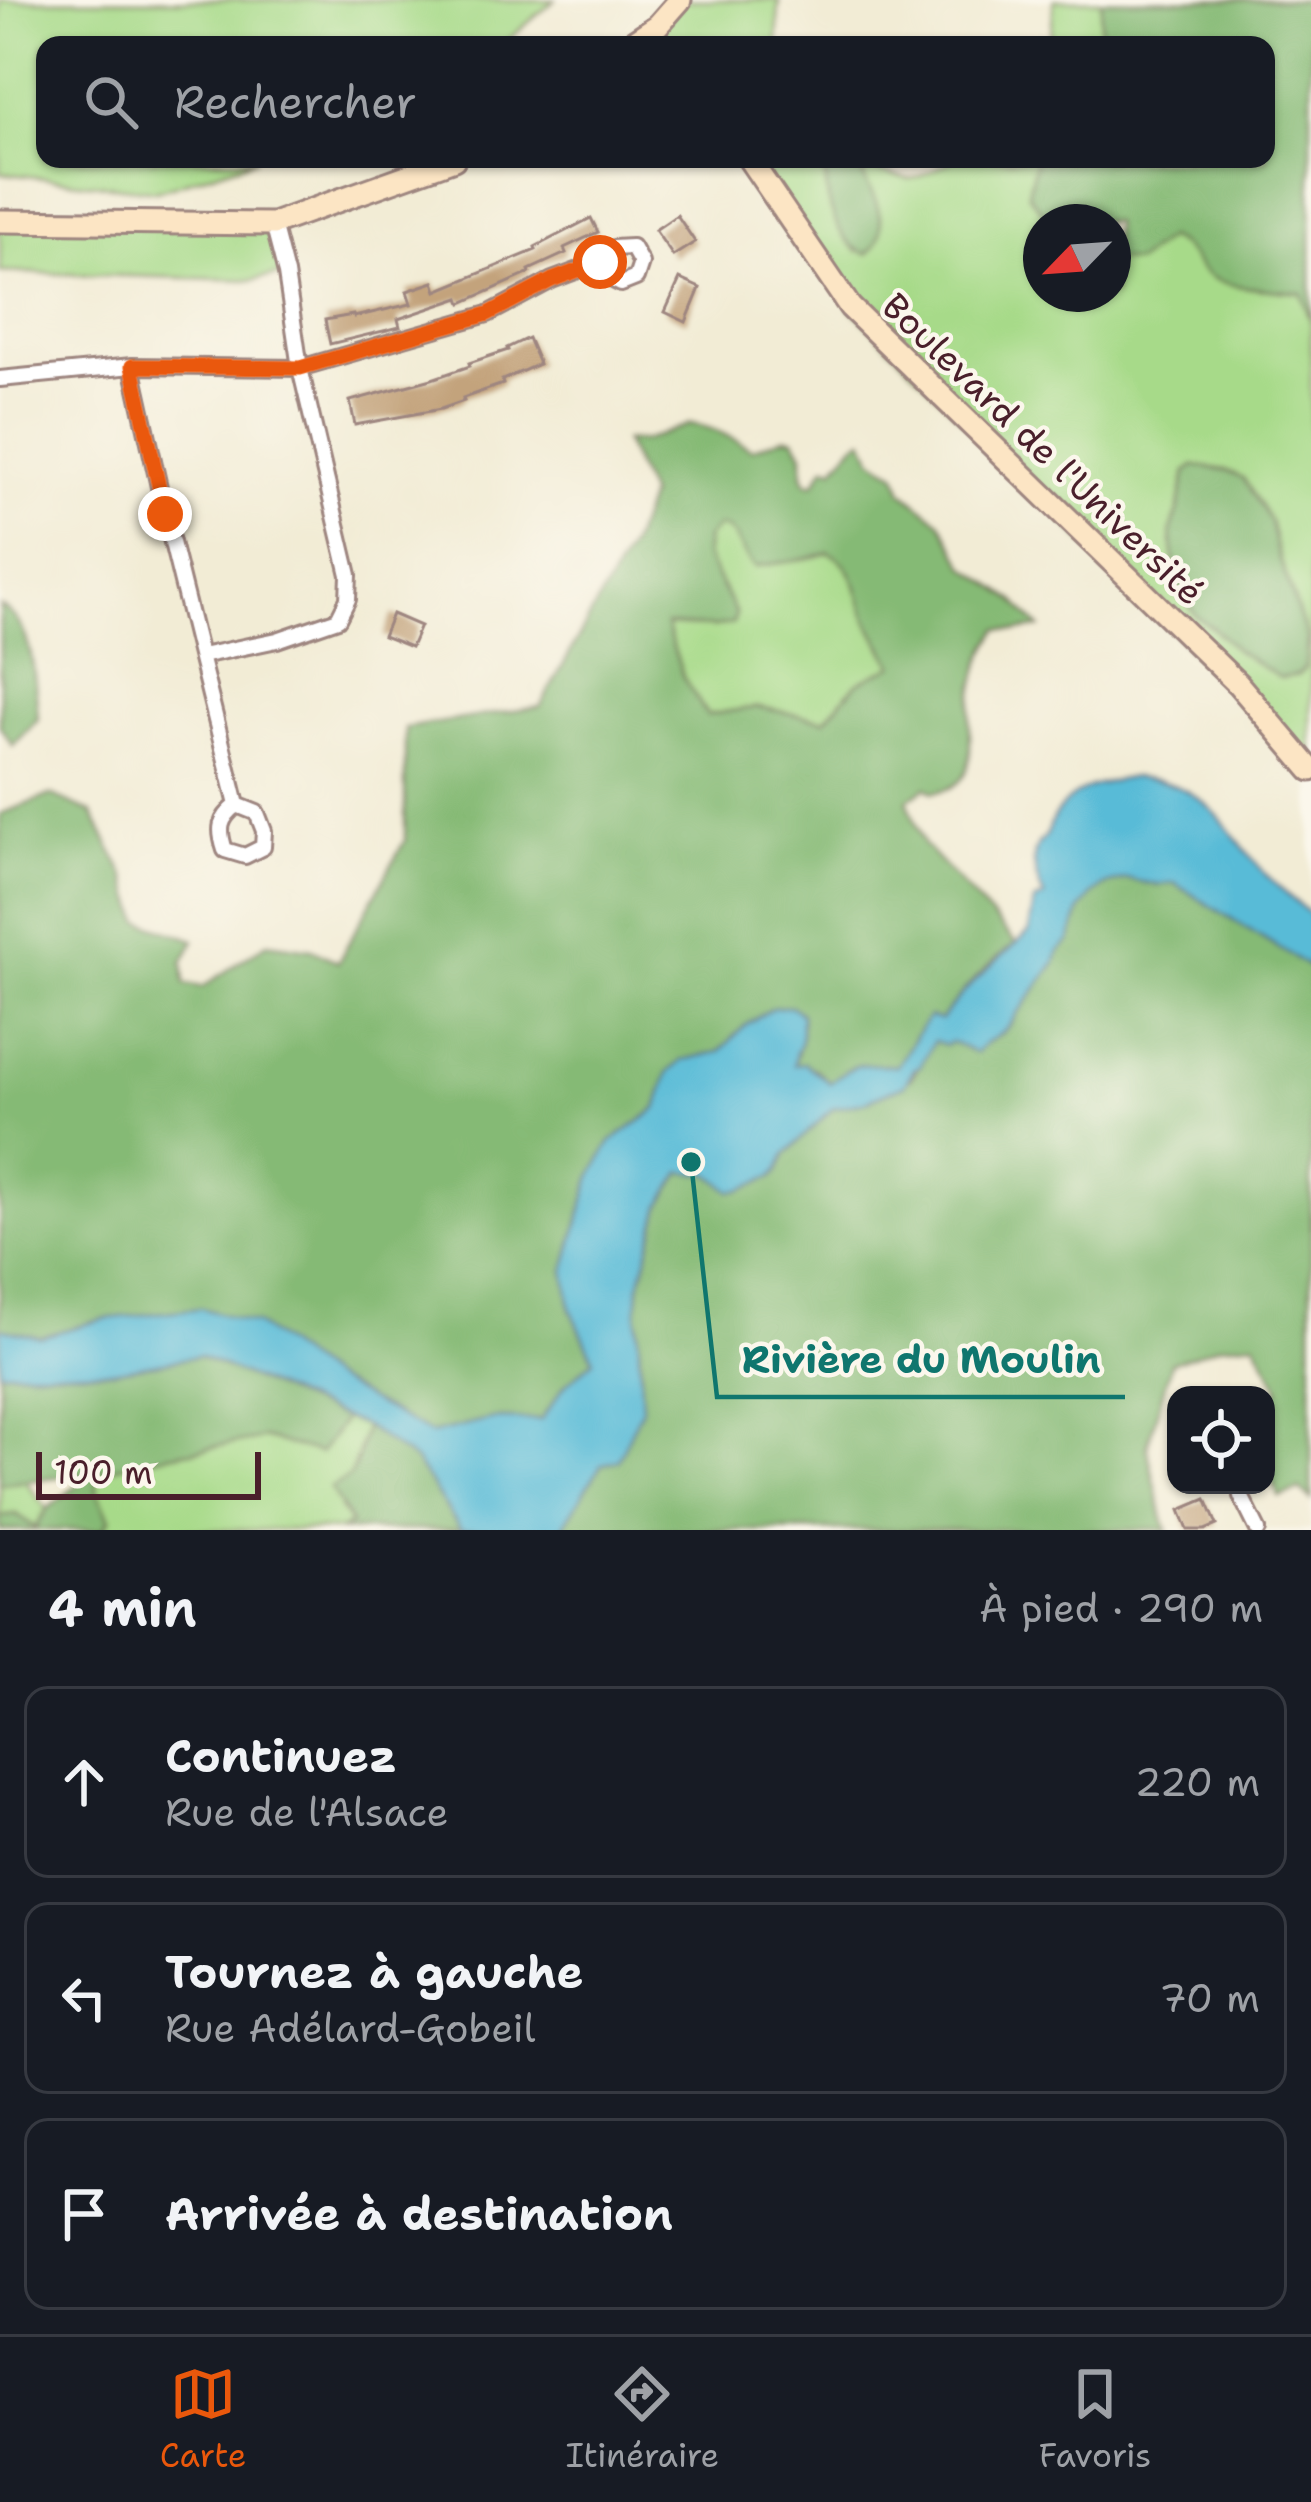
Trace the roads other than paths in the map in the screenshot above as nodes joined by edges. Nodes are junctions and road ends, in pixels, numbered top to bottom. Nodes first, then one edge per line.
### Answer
1 (680, 0) edge
2 (658, 25) junction
3 (642, 36) edge
4 (665, 36) edge
5 (429, 168) edge
6 (755, 168) edge
7 (0, 221) edge
8 (273, 224) junction
9 (600, 262) dead end
10 (132, 366) junction
11 (300, 368) junction
12 (0, 380) edge
13 (201, 656) junction
14 (1311, 770) edge
15 (237, 805) dead end
16 (1241, 1496) dead end
17 (1258, 1530) edge

1 - 2 main road
2 - 3 main road
2 - 4 main road
5 - 8 main road
6 - 14 main road, Boulevard de l'Université
7 - 8 main road
8 - 11 street
9 - 11 street
10 - 11 street
10 - 12 street
10 - 13 street
11 - 13 street
13 - 15 street
16 - 17 street

